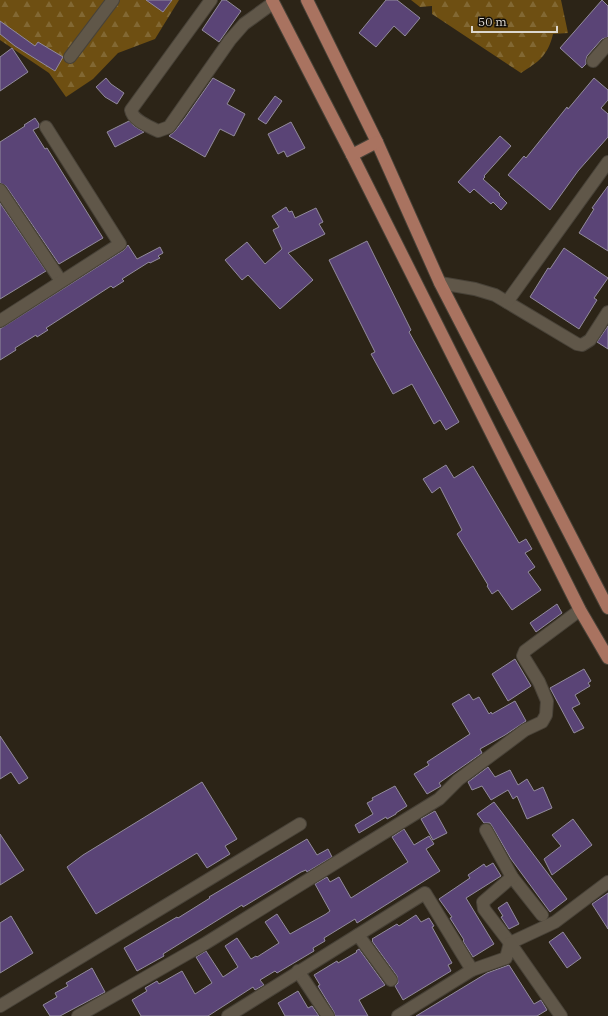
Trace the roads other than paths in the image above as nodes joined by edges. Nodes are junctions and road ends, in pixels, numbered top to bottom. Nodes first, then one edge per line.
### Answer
1 (114, 0) edge
2 (211, 0) edge
3 (307, 0) edge
4 (273, 1) edge
5 (608, 44) edge
6 (70, 57) dead end
7 (593, 61) dead end
8 (46, 127) dead end
9 (377, 142) junction
10 (352, 155) junction
11 (608, 162) edge
12 (0, 190) edge
13 (61, 281) junction
14 (440, 283) junction
15 (507, 302) junction
16 (608, 312) edge
17 (2, 315) edge
18 (608, 608) edge
19 (580, 610) junction
20 (608, 658) edge
21 (300, 824) dead end
22 (486, 830) dead end
23 (512, 876) junction
24 (608, 882) edge
25 (542, 914) dead end
26 (358, 934) junction
27 (510, 943) junction
28 (472, 970) junction
29 (298, 971) junction
30 (391, 980) dead end
31 (0, 1006) edge
32 (232, 1015) edge
33 (559, 1015) edge
34 (78, 1016) edge
35 (328, 1016) edge
36 (398, 1016) edge

1 - 6 street
2 - 4 street
3 - 9 main road
4 - 10 main road
5 - 7 street
8 - 13 street
9 - 10 main road
9 - 14 main road
10 - 19 main road
11 - 15 street
12 - 13 street
13 - 17 street
14 - 15 street
14 - 18 main road
15 - 16 street
19 - 20 main road
19 - 34 street
21 - 31 street
22 - 23 street
23 - 25 street
23 - 27 street
24 - 27 street
26 - 28 street
26 - 29 street
26 - 30 street
27 - 28 street
27 - 33 street
28 - 36 street
29 - 32 street
29 - 35 street

